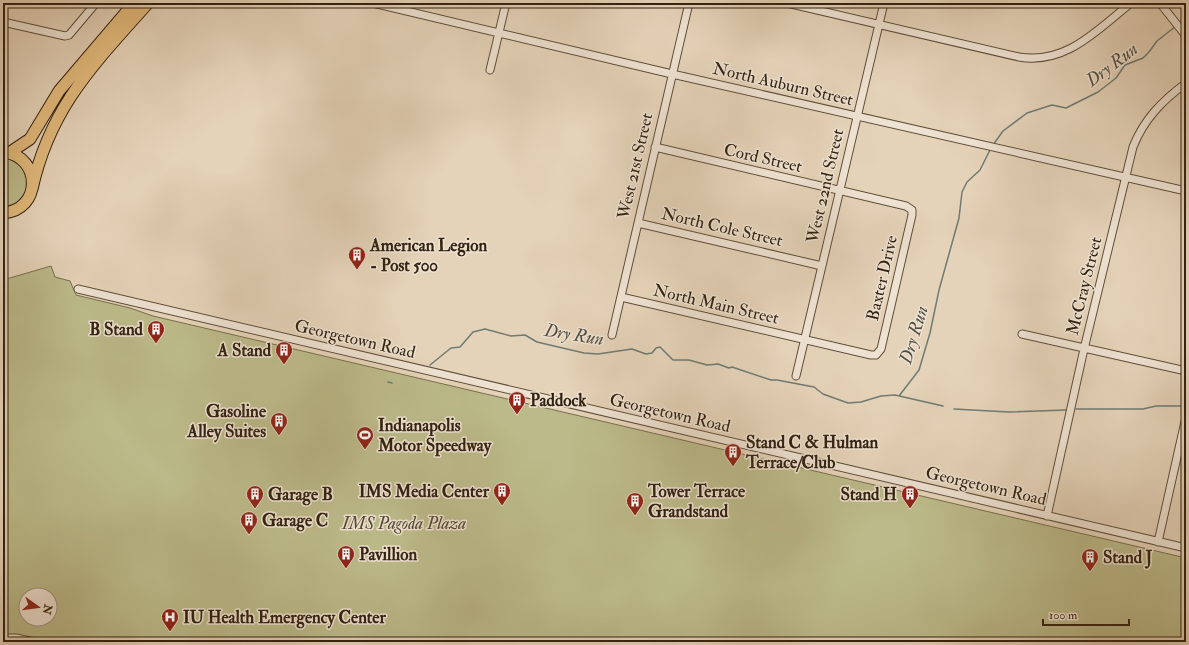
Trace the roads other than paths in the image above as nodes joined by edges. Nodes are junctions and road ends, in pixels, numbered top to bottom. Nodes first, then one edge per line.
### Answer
1 (96, 3) edge
2 (134, 3) edge
3 (148, 3) edge
4 (373, 3) edge
5 (506, 3) edge
6 (689, 3) edge
7 (787, 3) edge
8 (884, 3) edge
9 (1131, 3) edge
10 (1160, 3) edge
11 (3, 22) edge
12 (879, 24) junction
13 (499, 33) junction
14 (1185, 34) edge
15 (490, 70) dead end
16 (672, 74) junction
17 (1186, 83) edge
18 (857, 116) junction
19 (655, 148) junction
20 (6, 152) edge
21 (1126, 177) junction
22 (32, 189) junction
23 (840, 191) junction
24 (1186, 191) edge
25 (910, 209) joint
26 (3, 213) edge
27 (638, 223) junction
28 (822, 266) junction
29 (78, 289) dead end
30 (621, 297) junction
31 (1022, 334) dead end
32 (612, 336) dead end
33 (805, 340) junction
34 (1084, 349) junction
35 (878, 354) joint
36 (1186, 371) edge
37 (796, 376) dead end
38 (1186, 417) edge
39 (1047, 516) junction
40 (1158, 542) junction
41 (1186, 548) edge
42 (3, 638) edge
43 (34, 642) edge

1 - 11 street
2 - 20 main road
3 - 22 main road
4 - 13 street, North Auburn Street
5 - 13 street
6 - 16 street, West 21st Street
7 - 12 street
8 - 12 street, West 22nd Street
9 - 12 street
10 - 14 street
12 - 18 street, West 22nd Street
13 - 15 street
13 - 16 street, North Auburn Street
16 - 18 street, North Auburn Street
16 - 19 street, West 21st Street
17 - 21 street, McCray Street
18 - 21 street, North Auburn Street
18 - 23 street, West 22nd Street
19 - 23 street, Cord Street
19 - 27 street, West 21st Street
20 - 22 main road
21 - 24 street, North Auburn Street
21 - 34 street, McCray Street
22 - 26 main road
23 - 25 street, Cord Street
23 - 28 street, West 22nd Street
25 - 35 street, Baxter Drive
27 - 28 street, North Cole Street
27 - 30 street, West 21st Street
28 - 33 street, West 22nd Street
29 - 39 street, Georgetown Road
30 - 32 street, West 21st Street
30 - 33 street, North Main Street
31 - 34 street
33 - 35 street, North Main Street
33 - 37 street, West 22nd Street
34 - 36 street
34 - 39 street, McCray Street
38 - 40 street
39 - 40 street, Georgetown Road
40 - 41 street, Georgetown Road
42 - 43 street

